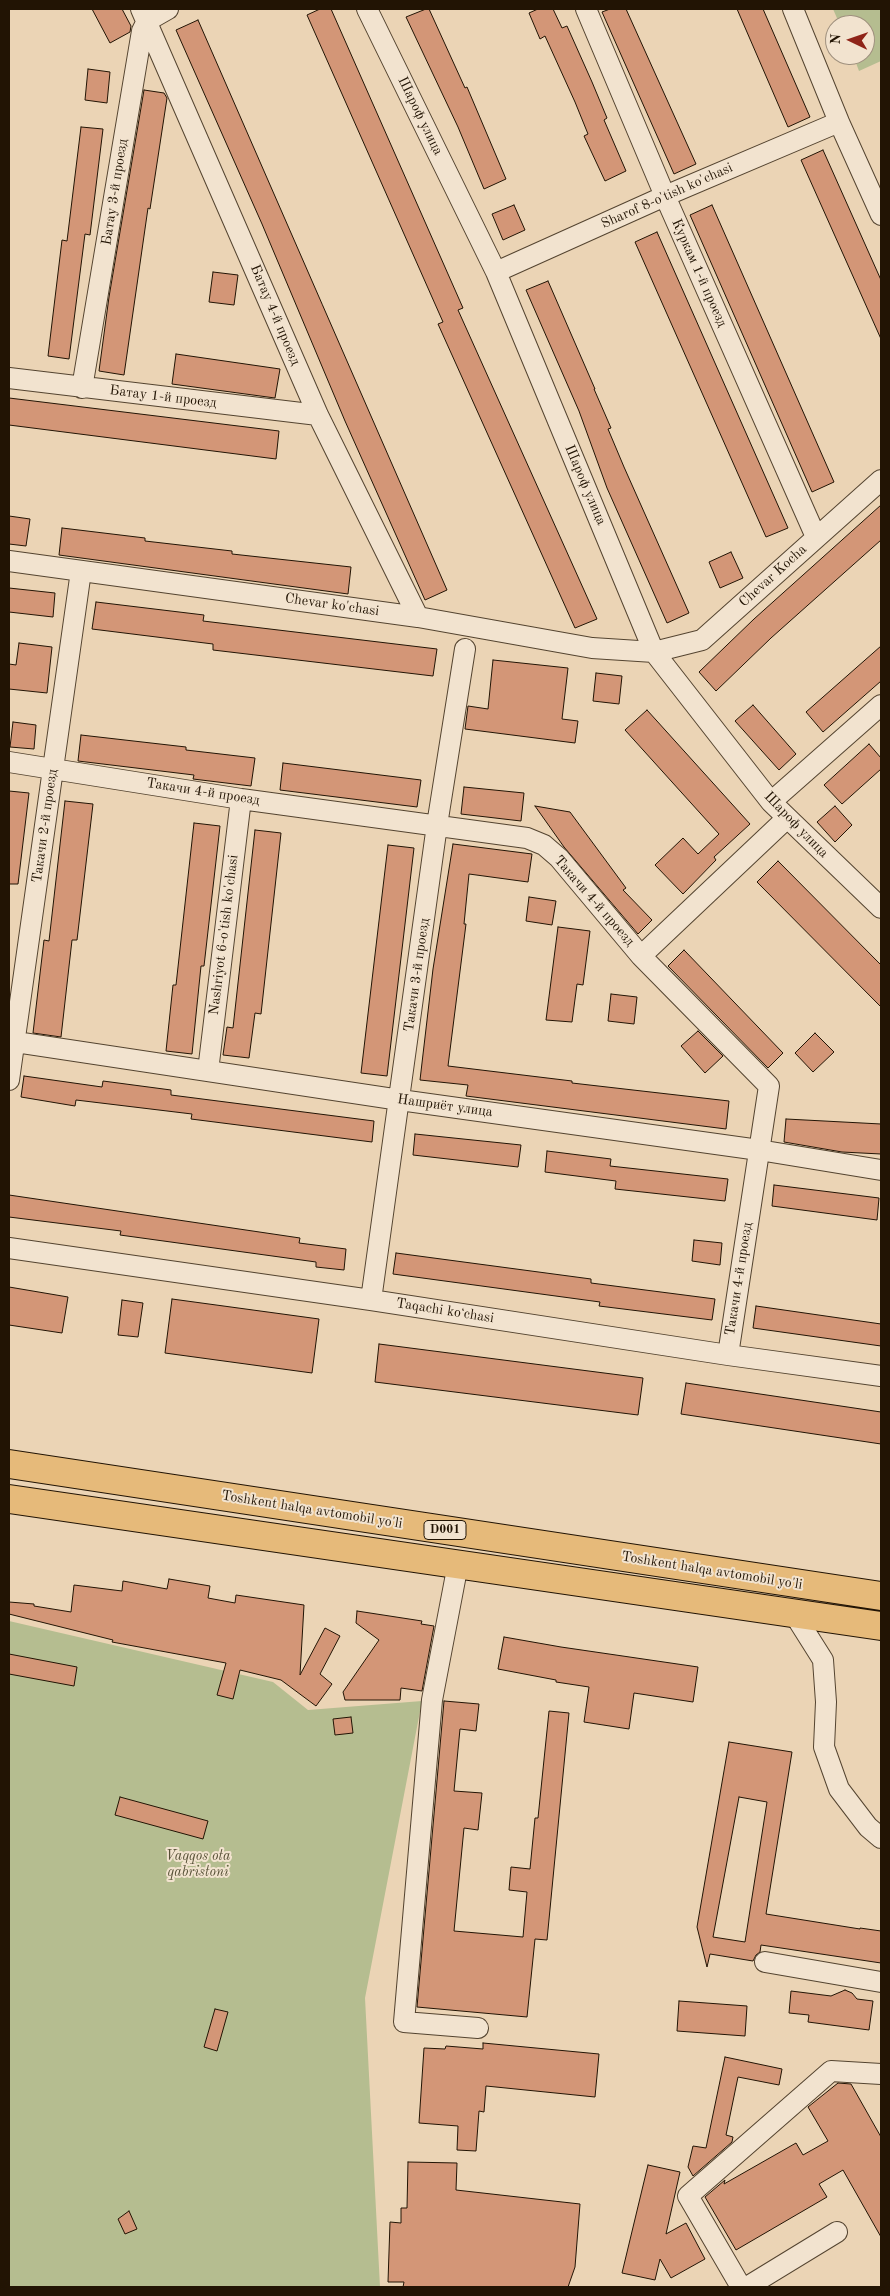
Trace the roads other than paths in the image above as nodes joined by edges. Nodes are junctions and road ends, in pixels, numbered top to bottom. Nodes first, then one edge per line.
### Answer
1 (168, 9) edge
2 (367, 9) edge
3 (586, 9) edge
4 (793, 9) edge
5 (144, 15) edge
6 (839, 122) junction
7 (665, 196) junction
8 (881, 215) edge
9 (496, 272) junction
10 (9, 378) edge
11 (82, 388) junction
12 (318, 415) junction
13 (881, 480) edge
14 (816, 537) junction
15 (9, 560) edge
16 (81, 571) junction
17 (418, 617) junction
18 (465, 650) dead end
19 (654, 652) junction
20 (881, 705) edge
21 (9, 762) edge
22 (54, 767) junction
23 (241, 799) junction
24 (771, 802) junction
25 (786, 818) junction
26 (437, 825) junction
27 (881, 908) edge
28 (641, 956) junction
29 (12, 1042) edge
30 (208, 1071) junction
31 (9, 1080) edge
32 (400, 1100) junction
33 (759, 1150) junction
34 (881, 1170) edge
35 (9, 1248) edge
36 (371, 1300) junction
37 (728, 1355) junction
38 (881, 1376) edge
39 (9, 1464) edge
40 (9, 1499) edge
41 (458, 1564) junction
42 (702, 1569) junction
43 (881, 1596) edge
44 (698, 1599) junction
45 (794, 1614) junction
46 (881, 1626) edge
47 (881, 1838) edge
48 (765, 1962) dead end
49 (881, 1982) edge
50 (478, 2028) dead end
51 (881, 2074) edge
52 (837, 2232) dead end
53 (741, 2287) edge
54 (746, 2287) edge

1 - 5 street
2 - 9 street, Шароф улица
3 - 7 street, Куркам 1-й проезд
4 - 6 street
5 - 11 street, Батау 3-й проезд
5 - 12 street, Батау 4-й проезд
6 - 7 street, Sharof 8-o'tish ko'chasi
6 - 8 street
7 - 9 street, Sharof 8-o'tish ko'chasi
7 - 14 street, Куркам 1-й проезд
9 - 19 street, Шароф улица
10 - 11 street, Батау 1-й проезд
11 - 12 street, Батау 1-й проезд
12 - 17 street, Батау 4-й проезд
13 - 14 street, Chevar Kocha
14 - 19 street, Chevar Kocha
15 - 16 street, Chevar ko'chasi
16 - 17 street, Chevar ko'chasi
16 - 22 street, Такачи 2-й проезд
17 - 19 street, Chevar ko'chasi
18 - 26 street, Такачи 3-й проезд
19 - 24 street, Шароф улица
20 - 24 street
21 - 22 street, Такачи 4-й проезд
22 - 23 street, Такачи 4-й проезд
22 - 29 street, Такачи 2-й проезд
23 - 26 street, Такачи 4-й проезд
23 - 30 street, Nashriyot 6-o'tish ko'chasi
24 - 25 street, Шароф улица
25 - 27 street, Шароф улица
25 - 28 street
26 - 28 street, Такачи 4-й проезд
26 - 32 street, Такачи 3-й проезд
28 - 33 street, Такачи 4-й проезд
29 - 30 street, Нашриёт улица
29 - 31 street, Такачи 2-й проезд
30 - 32 street, Нашриёт улица
32 - 33 street, Нашриёт улица
32 - 36 street, Такачи 3-й проезд
33 - 34 street, Нашриёт улица
33 - 37 street, Такачи 4-й проезд
35 - 36 street, Taqachi koʻchasi
36 - 37 street, Taqachi koʻchasi
37 - 38 street, Taqachi koʻchasi
39 - 42 highway, Toshkent halqa avtomobil yo'li / D001
40 - 41 highway, D001
41 - 44 highway, D001
41 - 50 street
42 - 43 highway, Toshkent halqa avtomobil yo'li / D001
42 - 44 highway
44 - 45 highway, D001
45 - 46 highway, D001
45 - 47 street
48 - 49 street
51 - 53 street
52 - 54 street

